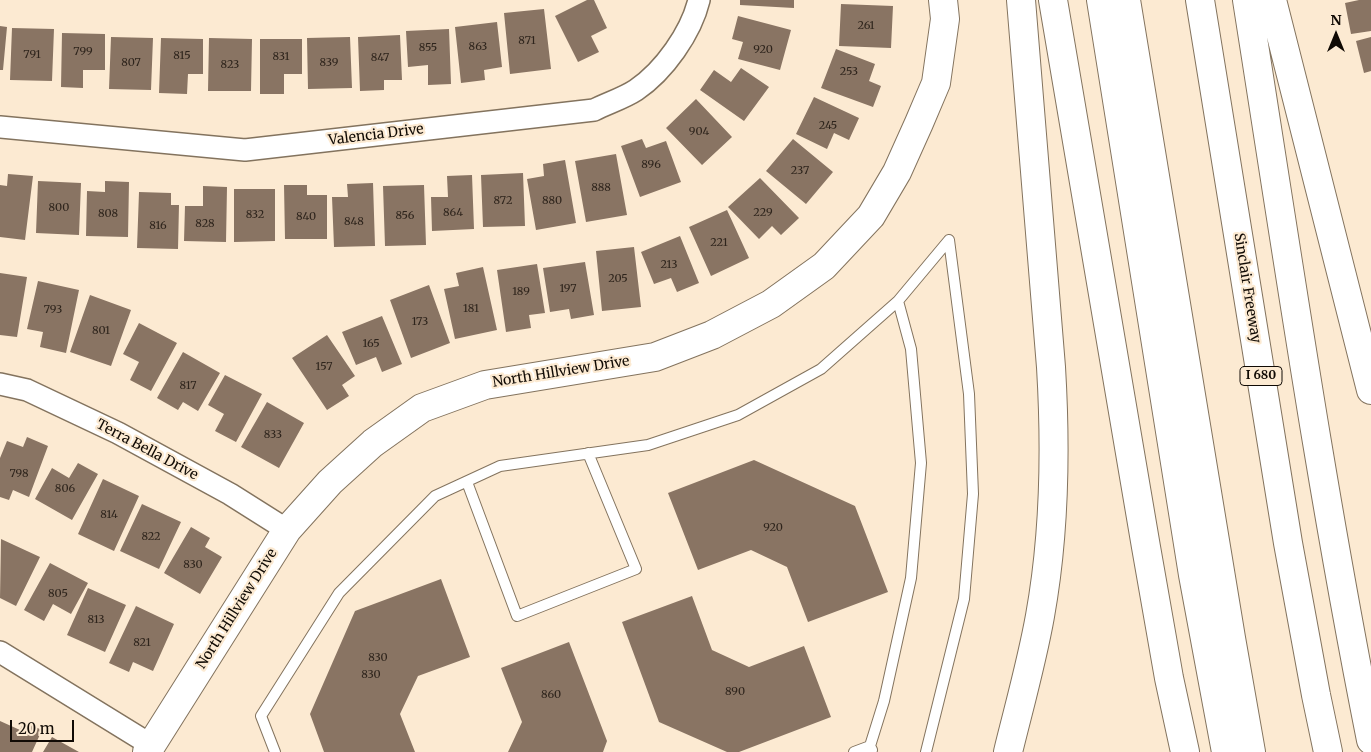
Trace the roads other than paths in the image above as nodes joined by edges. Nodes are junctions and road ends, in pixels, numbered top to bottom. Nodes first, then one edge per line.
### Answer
1 (699, 0) edge
2 (943, 0) edge
3 (1021, 0) edge
4 (1053, 0) edge
5 (1101, 0) edge
6 (1126, 0) edge
7 (1200, 0) edge
8 (1247, 0) edge
9 (1272, 0) edge
10 (0, 127) edge
11 (898, 301) junction
12 (0, 384) edge
13 (1371, 390) edge
14 (588, 453) junction
15 (467, 482) junction
16 (287, 530) junction
17 (0, 652) edge
18 (1371, 740) edge
19 (149, 749) edge
20 (872, 749) edge
21 (275, 752) edge
22 (854, 752) edge
23 (926, 752) edge
24 (1008, 752) edge
25 (1185, 752) edge
26 (1226, 752) edge
27 (1251, 752) edge
28 (1328, 752) edge

1 - 10 street, Valencia Drive
2 - 16 main road, North Hillview Drive
3 - 24 main road
4 - 25 main road
5 - 26 main road
6 - 27 main road
7 - 28 main road, Sinclair Freeway / I 680
8 - 18 main road
9 - 13 main road
11 - 14 lane
11 - 20 lane
11 - 23 lane
12 - 16 street, Terra Bella Drive
14 - 15 lane
14 - 15 lane
15 - 21 lane
16 - 19 main road, North Hillview Drive
17 - 19 street
20 - 22 lane

